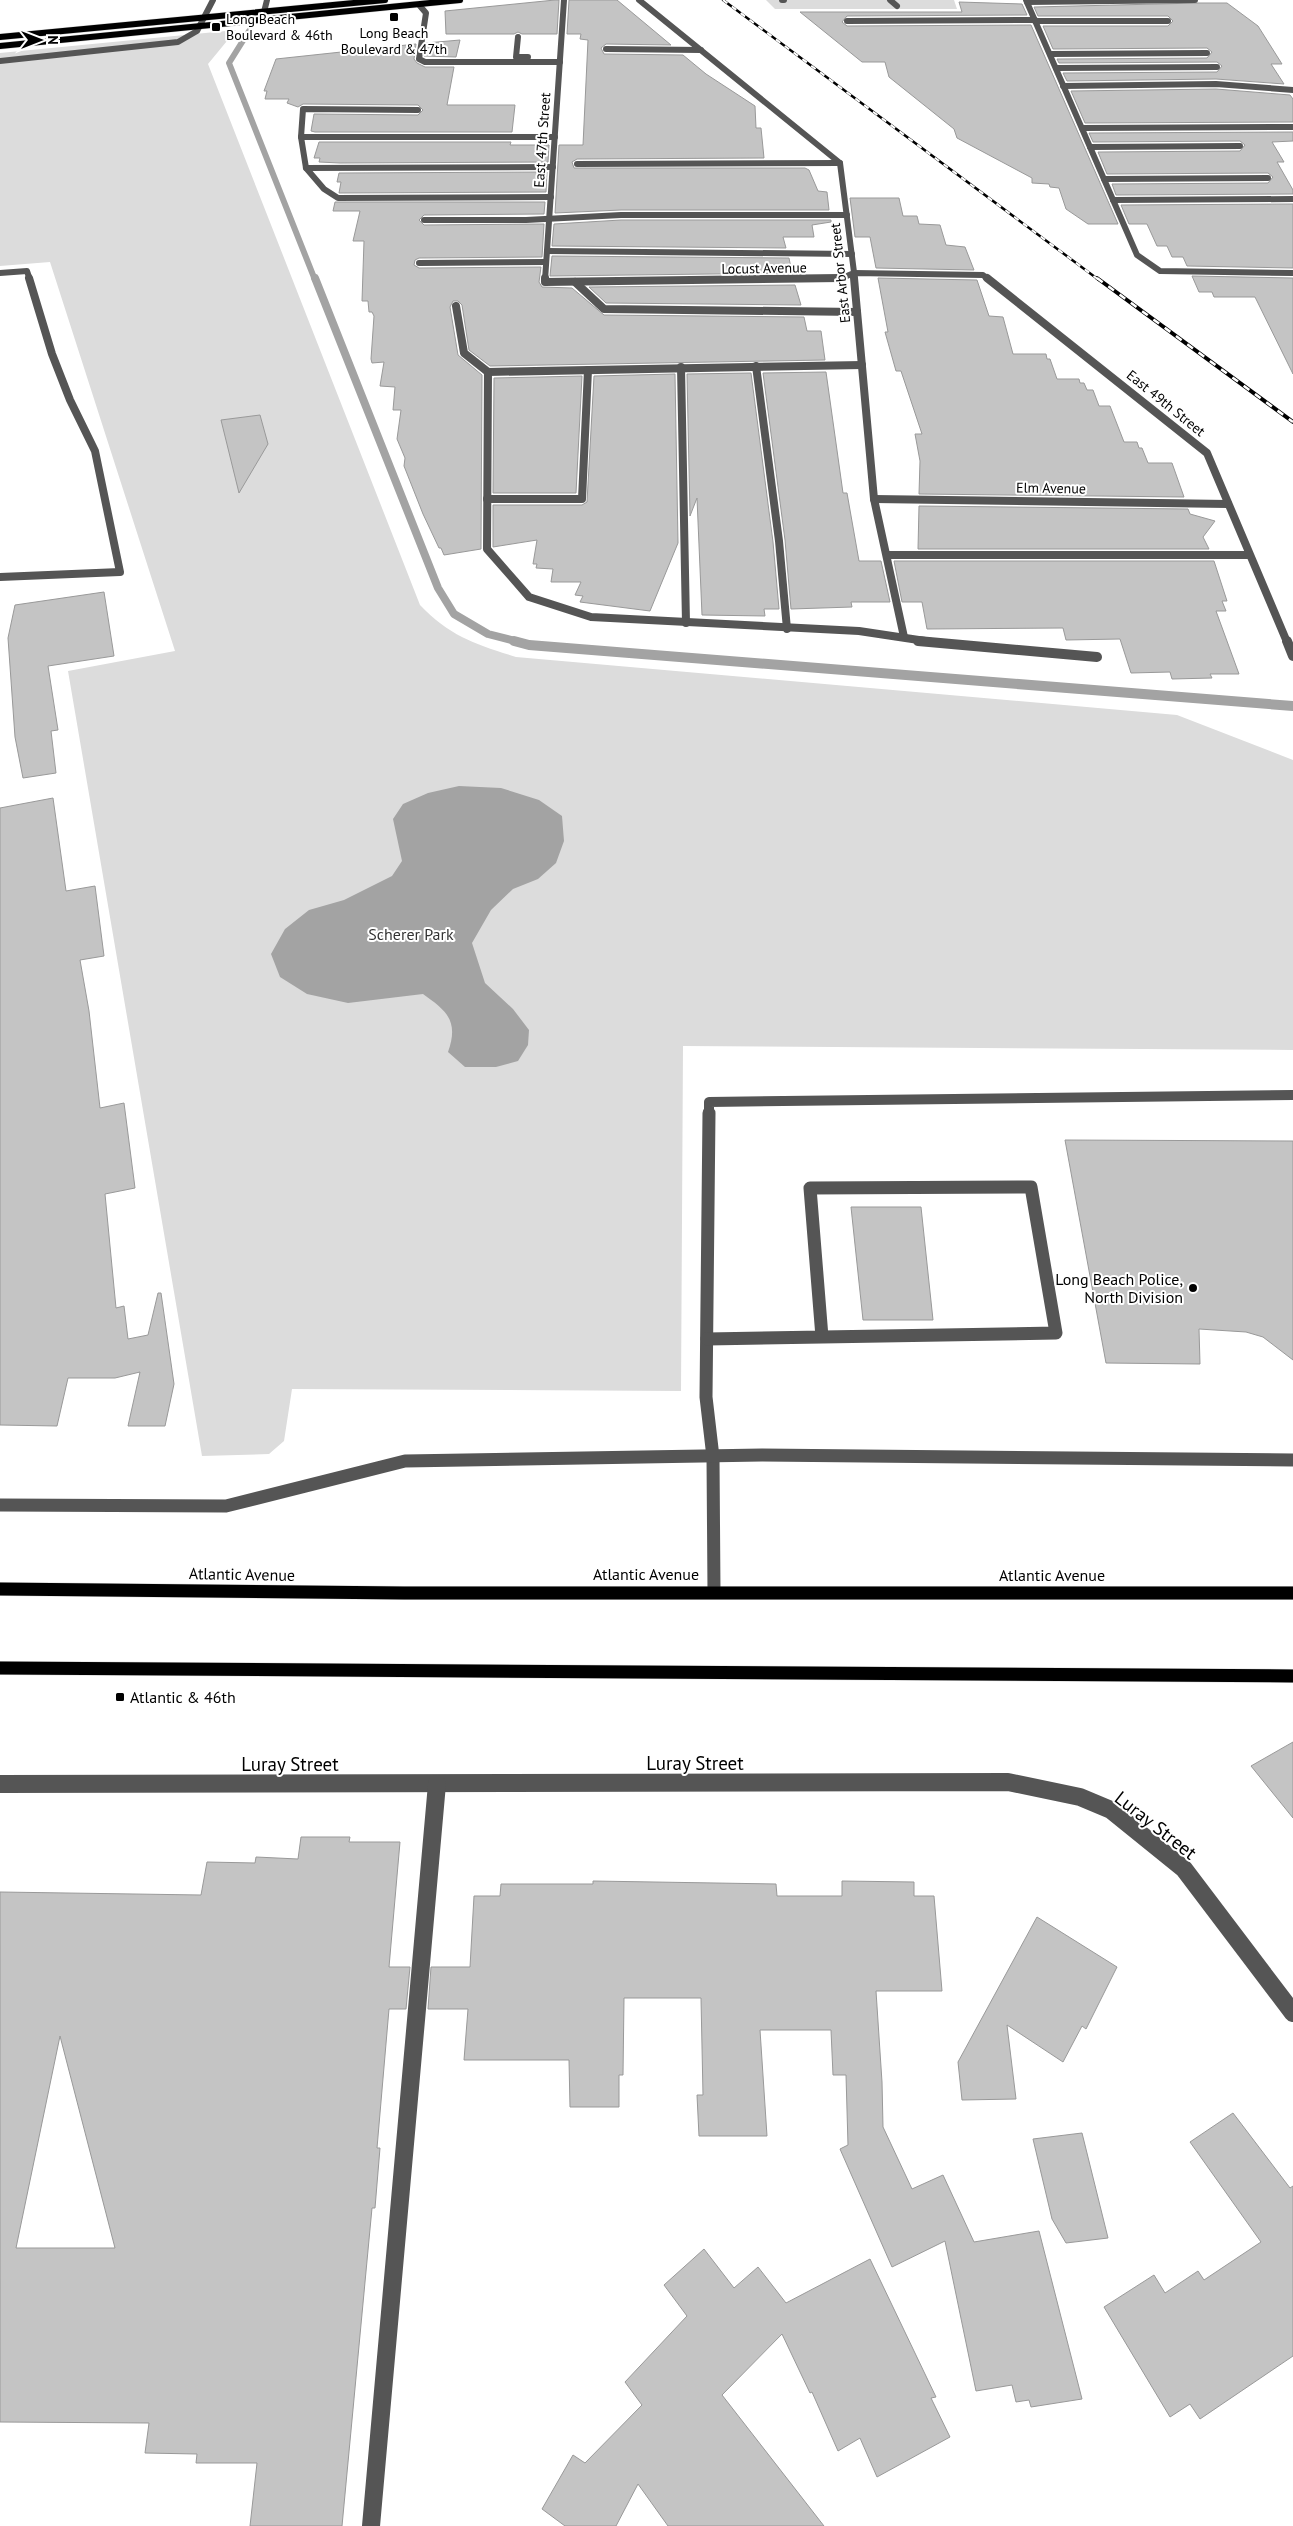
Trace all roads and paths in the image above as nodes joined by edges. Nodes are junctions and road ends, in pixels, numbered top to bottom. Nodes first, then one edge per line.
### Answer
1 (213, 0) edge
2 (267, 0) edge
3 (314, 0) edge
4 (385, 0) edge
5 (460, 0) edge
6 (564, 0) edge
7 (639, 0) edge
8 (890, 0) edge
9 (1195, 0) edge
10 (1027, 1) edge
11 (420, 6) junction
12 (897, 6) dead end
13 (312, 7) junction
14 (264, 12) junction
15 (205, 18) junction
16 (1035, 20) junction
17 (847, 21) dead end
18 (1168, 21) dead end
19 (200, 27) junction
20 (0, 37) edge
21 (518, 37) dead end
22 (0, 46) edge
23 (606, 49) dead end
24 (701, 50) junction
25 (1206, 53) dead end
26 (1050, 54) junction
27 (560, 60) junction
28 (0, 61) edge
29 (1217, 67) dead end
30 (1056, 68) junction
31 (1064, 86) junction
32 (1293, 90) edge
33 (418, 110) dead end
34 (1293, 127) edge
35 (1082, 128) junction
36 (301, 137) junction
37 (555, 137) junction
38 (1090, 146) junction
39 (1240, 146) dead end
40 (840, 163) junction
41 (577, 164) dead end
42 (553, 167) junction
43 (306, 168) junction
44 (1268, 178) dead end
45 (1104, 179) junction
46 (551, 197) junction
47 (1113, 200) junction
48 (1293, 200) edge
49 (847, 215) junction
50 (550, 218) junction
51 (424, 220) dead end
52 (547, 251) junction
53 (852, 254) junction
54 (546, 262) junction
55 (419, 263) dead end
56 (0, 273) edge
57 (854, 273) junction
58 (1293, 273) edge
59 (982, 274) joint
60 (544, 282) joint
61 (575, 282) junction
62 (456, 306) dead end
63 (857, 312) junction
64 (862, 365) junction
65 (756, 366) junction
66 (681, 368) junction
67 (588, 370) junction
68 (488, 372) junction
69 (487, 498) junction
70 (874, 499) junction
71 (1228, 504) junction
72 (887, 555) junction
73 (1249, 555) junction
74 (0, 577) edge
75 (686, 623) junction
76 (787, 629) junction
77 (904, 637) junction
78 (1097, 656) dead end
79 (1293, 656) edge
80 (1293, 1095) edge
81 (822, 1337) junction
82 (707, 1339) junction
83 (713, 1457) junction
84 (1293, 1460) edge
85 (0, 1505) edge
86 (0, 1589) edge
87 (714, 1592) junction
88 (1293, 1593) edge
89 (0, 1668) edge
90 (1293, 1676) edge
91 (0, 1784) edge
92 (437, 1784) junction
93 (1293, 2013) edge
94 (371, 2526) edge

1 - 15 street
2 - 14 street
3 - 13 street
4 - 13 main road
5 - 11 main road
6 - 27 street, East 47th Street
7 - 24 street
8 - 12 street
9 - 10 street
10 - 16 street
11 - 19 main road
11 - 27 street
13 - 14 main road
14 - 15 main road
15 - 19 street
15 - 20 main road
16 - 17 street
16 - 18 street
16 - 26 street
19 - 22 main road
19 - 28 street
21 - 27 street
23 - 24 street
24 - 40 street
25 - 26 street
26 - 30 street
27 - 37 street, East 47th Street
29 - 30 street
30 - 31 street
31 - 32 street
31 - 35 street
33 - 36 street
34 - 35 street
35 - 38 street
36 - 37 street
36 - 43 street
37 - 42 street, East 47th Street
38 - 39 street
38 - 45 street
40 - 41 street
40 - 49 street, East Arbor Street
42 - 43 street
42 - 46 street, East 47th Street
43 - 46 street
44 - 45 street
45 - 47 street
46 - 50 street, East 47th Street
47 - 48 street
47 - 58 street
49 - 50 street
49 - 53 street, East Arbor Street
50 - 51 street
50 - 52 street, East 47th Street
52 - 53 street
52 - 54 street, East 47th Street
53 - 57 street, East Arbor Street
54 - 55 street
54 - 60 street, East 47th Street
56 - 74 street
57 - 59 street, Locust Avenue
57 - 61 street, Locust Avenue
57 - 63 street, East Arbor Street
59 - 71 street, East 49th Street
60 - 61 street, Locust Avenue
61 - 63 street
62 - 68 street
63 - 64 street, East Arbor Street
64 - 65 street
64 - 70 street, East Arbor Street
65 - 66 street
65 - 76 street
66 - 67 street
66 - 75 street
67 - 68 street
67 - 69 street
68 - 69 street
69 - 75 street
70 - 71 street, Elm Avenue
70 - 72 street, East Arbor Street
71 - 73 street, East 49th Street
72 - 73 street
72 - 77 street, East Arbor Street
73 - 79 street, East 49th Street
75 - 76 street
76 - 77 street
77 - 78 street
80 - 82 street
81 - 81 street
81 - 82 street
82 - 83 street
83 - 84 street
83 - 85 street
83 - 87 street
86 - 87 main road, Atlantic Avenue
87 - 88 main road, Atlantic Avenue
89 - 90 main road
91 - 92 street, Luray Street
92 - 93 street, Luray Street
92 - 94 street

